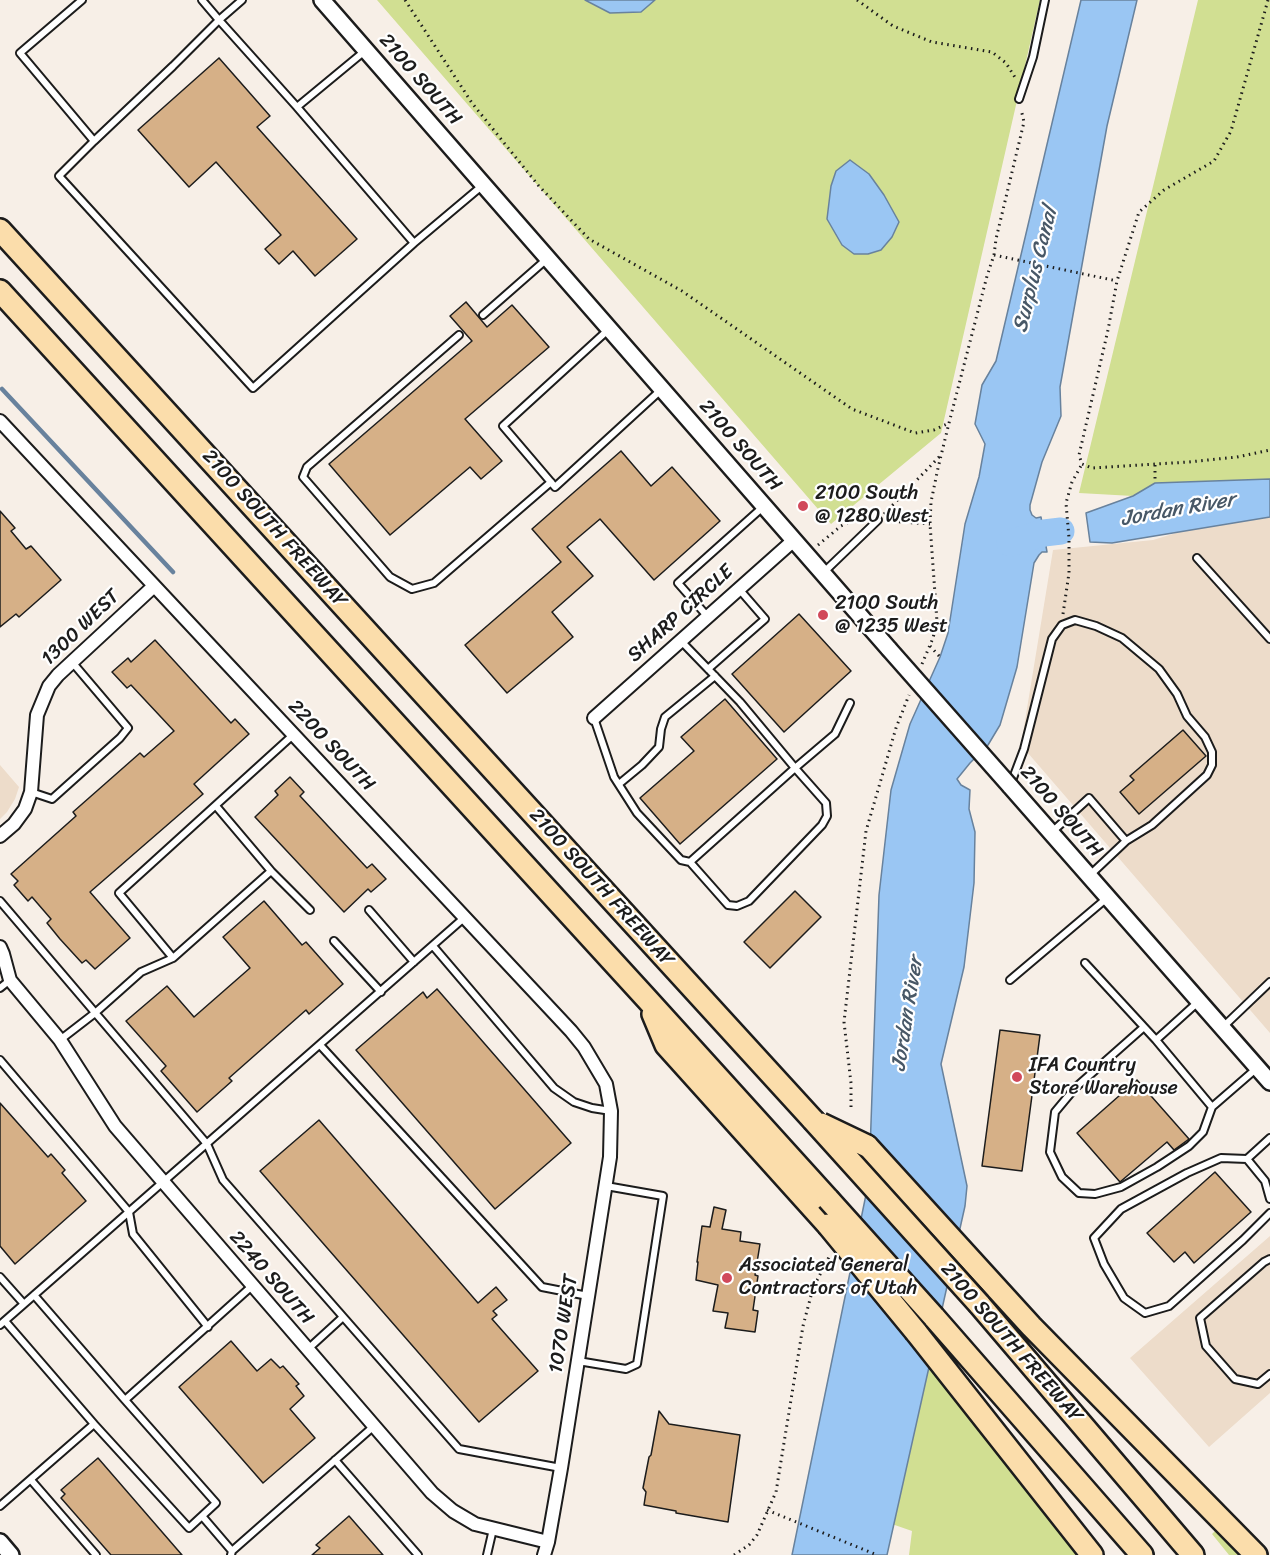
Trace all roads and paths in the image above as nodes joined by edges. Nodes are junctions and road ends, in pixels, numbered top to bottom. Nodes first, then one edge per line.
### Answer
1 (82, 0) edge
2 (202, 0) edge
3 (242, 0) edge
4 (322, 0) edge
5 (405, 0) edge
6 (857, 0) edge
7 (1045, 0) edge
8 (1268, 0) edge
9 (219, 20) junction
10 (366, 50) junction
11 (1020, 99) junction
12 (297, 107) junction
13 (94, 141) junction
14 (483, 184) junction
15 (0, 230) edge
16 (414, 243) junction
17 (994, 255) junction
18 (548, 258) junction
19 (1117, 281) junction
20 (5, 298) edge
21 (483, 315) dead end
22 (610, 329) junction
23 (459, 335) dead end
24 (662, 388) junction
25 (0, 421) edge
26 (949, 423) junction
27 (1270, 450) edge
28 (942, 455) junction
29 (1082, 464) junction
30 (1155, 465) junction
31 (551, 482) junction
32 (1155, 483) dead end
33 (764, 505) junction
34 (878, 520) joint
35 (794, 540) junction
36 (1197, 558) dead end
37 (823, 573) junction
38 (154, 585) junction
39 (739, 589) junction
40 (708, 617) junction
41 (1062, 625) junction
42 (1270, 639) edge
43 (681, 640) junction
44 (940, 657) dead end
45 (72, 662) junction
46 (708, 669) junction
47 (715, 676) junction
48 (850, 703) dead end
49 (594, 718) joint
50 (896, 728) dead end
51 (293, 735) junction
52 (795, 768) junction
53 (619, 784) junction
54 (1010, 786) junction
55 (31, 792) junction
56 (216, 806) junction
57 (1051, 833) junction
58 (0, 836) edge
59 (1126, 841) junction
60 (690, 862) junction
61 (271, 871) junction
62 (1089, 876) junction
63 (1107, 897) junction
64 (0, 901) edge
65 (310, 910) dead end
66 (369, 910) dead end
67 (465, 917) junction
68 (334, 941) dead end
69 (433, 946) junction
70 (0, 947) edge
71 (173, 958) junction
72 (414, 962) junction
73 (1085, 963) dead end
74 (1010, 980) dead end
75 (3, 982) edge
76 (1270, 982) edge
77 (381, 992) junction
78 (646, 998) junction
79 (1199, 1002) junction
80 (95, 1012) junction
81 (1144, 1027) junction
82 (1222, 1028) junction
83 (60, 1040) junction
84 (1156, 1040) junction
85 (320, 1045) junction
86 (0, 1060) edge
87 (1258, 1068) junction
88 (1270, 1082) edge
89 (851, 1107) dead end
90 (1212, 1107) junction
91 (611, 1111) junction
92 (813, 1120) junction
93 (1270, 1138) edge
94 (207, 1144) junction
95 (1246, 1159) junction
96 (163, 1182) junction
97 (605, 1186) junction
98 (1270, 1199) edge
99 (129, 1212) junction
100 (1270, 1213) edge
101 (832, 1251) dead end
102 (1270, 1259) edge
103 (0, 1277) edge
104 (252, 1286) junction
105 (34, 1295) junction
106 (588, 1296) junction
107 (24, 1304) junction
108 (343, 1317) junction
109 (2, 1323) edge
110 (208, 1327) junction
111 (308, 1350) junction
112 (578, 1361) junction
113 (1270, 1374) edge
114 (125, 1400) junction
115 (94, 1424) junction
116 (374, 1426) junction
117 (335, 1460) junction
118 (561, 1468) junction
119 (31, 1480) junction
120 (0, 1506) edge
121 (767, 1510) junction
122 (202, 1516) junction
123 (493, 1529) junction
124 (0, 1542) edge
125 (549, 1549) edge
126 (232, 1553) edge
127 (11, 1555) edge
128 (96, 1555) edge
129 (418, 1555) edge
130 (487, 1555) edge
131 (544, 1555) edge
132 (734, 1555) edge
133 (877, 1555) edge
134 (1092, 1555) edge
135 (1142, 1555) edge
136 (1193, 1555) edge
137 (1256, 1555) edge

1 - 13 lane
2 - 9 lane
3 - 9 lane
4 - 10 street, 2100 SOUTH
5 - 26 path
6 - 11 path
7 - 11 lane
8 - 19 path
9 - 12 lane
9 - 13 lane
10 - 12 lane
10 - 14 street, 2100 SOUTH
11 - 17 path
12 - 16 lane
13 - 16 lane
14 - 16 lane
14 - 18 street, 2100 SOUTH
15 - 92 highway, 2100 SOUTH FREEWAY
17 - 19 path
17 - 26 path
18 - 21 lane
18 - 22 street, 2100 SOUTH
19 - 29 path
20 - 78 highway, 2100 SOUTH FREEWAY
22 - 24 street, 2100 SOUTH
22 - 31 lane
23 - 31 lane
24 - 31 lane
24 - 33 street, 2100 SOUTH
25 - 38 street, 2200 SOUTH
26 - 28 path
27 - 30 path
28 - 34 path
28 - 44 path
29 - 30 path
29 - 41 path
30 - 32 path
33 - 35 street, 2100 SOUTH
33 - 40 lane
34 - 37 lane
35 - 37 street, 2100 SOUTH
35 - 39 street, SHARP CIRCLE
36 - 42 lane
37 - 54 street, 2100 SOUTH, bridge
38 - 45 street, 1300 WEST
38 - 51 street, 2200 SOUTH
39 - 40 street, SHARP CIRCLE
39 - 46 lane
40 - 43 street, SHARP CIRCLE
41 - 54 lane
41 - 59 lane
43 - 46 lane
43 - 49 street, SHARP CIRCLE
45 - 55 street, 1300 WEST
45 - 55 lane
46 - 47 lane
47 - 52 lane
47 - 53 lane
48 - 52 lane
49 - 53 lane
50 - 89 path
51 - 56 lane
51 - 67 street, 2200 SOUTH
52 - 60 lane
52 - 60 lane
53 - 60 lane
54 - 57 street, 2100 SOUTH
55 - 58 street, 1300 WEST
56 - 61 lane
56 - 71 lane
57 - 59 lane
57 - 62 street, 2100 SOUTH
59 - 62 lane
61 - 65 lane
61 - 71 lane
62 - 63 street, 2100 SOUTH
63 - 74 lane
63 - 79 street, 2100 SOUTH
64 - 80 lane
66 - 72 lane
67 - 69 lane
67 - 91 street, 2200 SOUTH
68 - 77 lane
69 - 72 lane
69 - 91 lane
70 - 75 street, 2240 SOUTH
71 - 80 lane
72 - 77 lane
73 - 81 lane
75 - 83 street, 2240 SOUTH
76 - 82 lane
77 - 85 lane
78 - 134 highway, bridge
78 - 135 highway, 2100 SOUTH FREEWAY, bridge
79 - 82 street, 2100 SOUTH
79 - 84 lane
80 - 83 lane
80 - 94 lane
81 - 84 lane
81 - 90 lane
82 - 87 street, 2100 SOUTH
83 - 96 street, 2240 SOUTH
84 - 90 lane
85 - 94 lane
85 - 106 lane
86 - 99 lane
87 - 88 street, 2100 SOUTH
87 - 90 lane
91 - 97 street, 1070 WEST
92 - 136 highway, 2100 SOUTH FREEWAY, bridge
92 - 137 highway, bridge
93 - 95 lane
94 - 96 lane
94 - 108 lane
95 - 98 lane
95 - 100 lane
96 - 99 lane
96 - 104 street, 2240 SOUTH
97 - 106 street, 1070 WEST
97 - 112 lane
99 - 105 lane
99 - 110 lane
101 - 121 path
102 - 113 lane
103 - 107 lane
104 - 110 lane
104 - 111 street, 2240 SOUTH
105 - 107 lane
105 - 114 lane
106 - 112 street, 1070 WEST
107 - 109 lane
108 - 111 lane
108 - 118 lane
109 - 115 lane
110 - 114 lane
111 - 116 street, 2240 SOUTH
112 - 118 street, 1070 WEST
114 - 122 lane
115 - 119 lane
115 - 122 lane
116 - 117 lane
116 - 123 street, 2240 SOUTH
117 - 126 lane
117 - 129 lane
118 - 125 street, 1070 WEST
119 - 120 lane
119 - 128 lane
121 - 132 path
121 - 133 path
122 - 126 lane
123 - 125 street, 2240 SOUTH
123 - 130 lane
124 - 127 street
125 - 131 street, 1070 WEST

